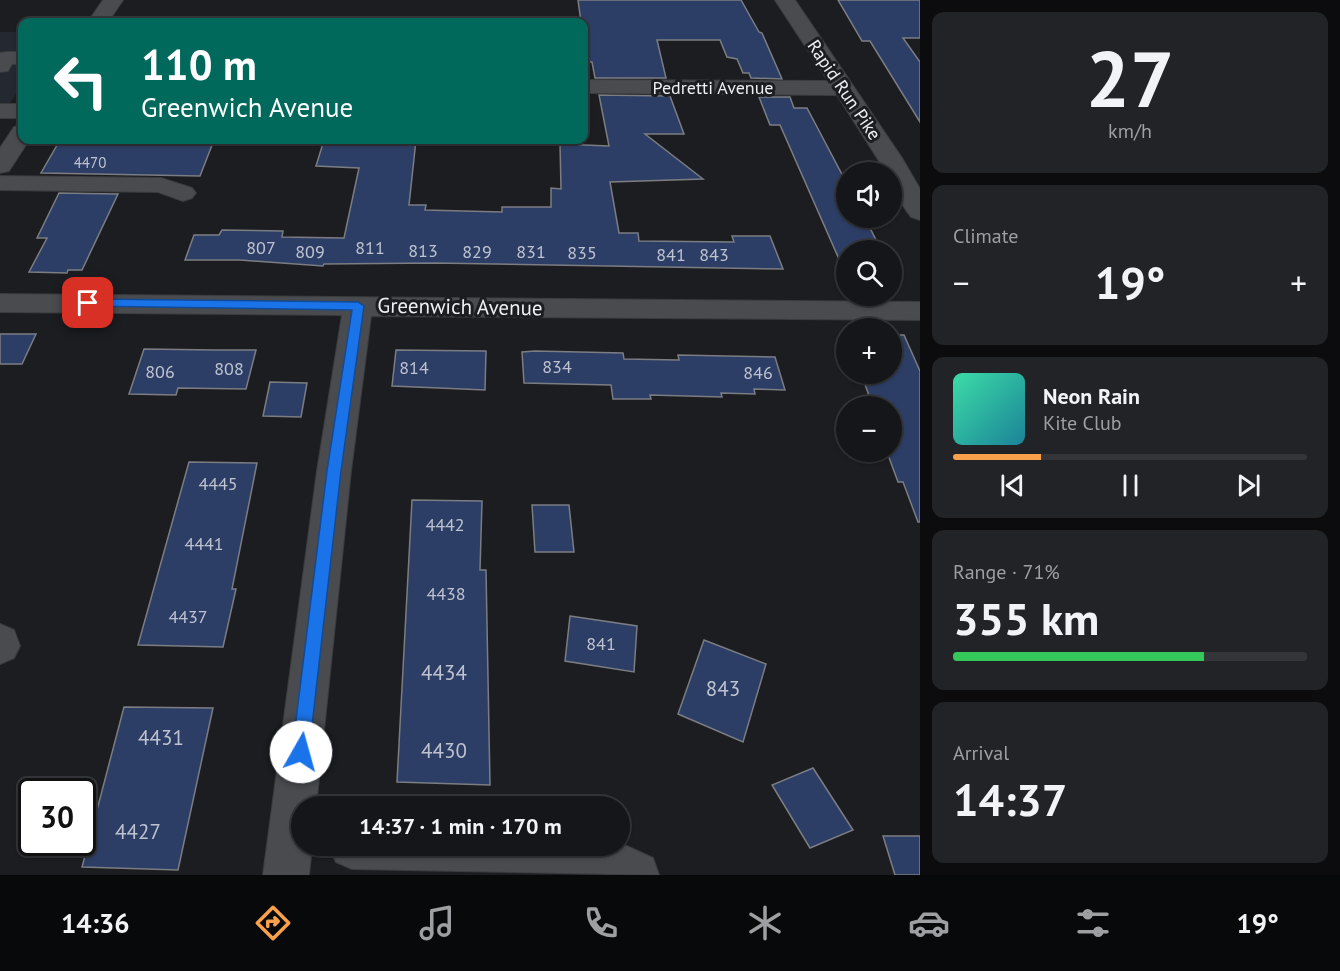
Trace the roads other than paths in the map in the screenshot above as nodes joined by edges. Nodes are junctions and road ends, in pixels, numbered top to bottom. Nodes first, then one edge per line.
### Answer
1 (113, 0) edge
2 (785, 0) edge
3 (101, 18) edge
4 (18, 58) edge
5 (0, 66) edge
6 (588, 87) edge
7 (843, 88) junction
8 (0, 95) edge
9 (18, 95) edge
10 (0, 111) edge
11 (18, 111) edge
12 (0, 183) edge
13 (183, 193) dead end
14 (920, 212) edge
15 (0, 303) edge
16 (358, 306) junction
17 (920, 311) edge
18 (298, 796) edge
19 (584, 856) edge
20 (636, 875) edge

1 - 3 street
2 - 7 street, Rapid Run Pike
4 - 5 street
6 - 7 street, Pedretti Avenue
7 - 14 street, Rapid Run Pike
8 - 9 street
10 - 11 street
12 - 13 street
15 - 16 street, Greenwich Avenue
16 - 17 street, Greenwich Avenue
16 - 18 street
19 - 20 street

